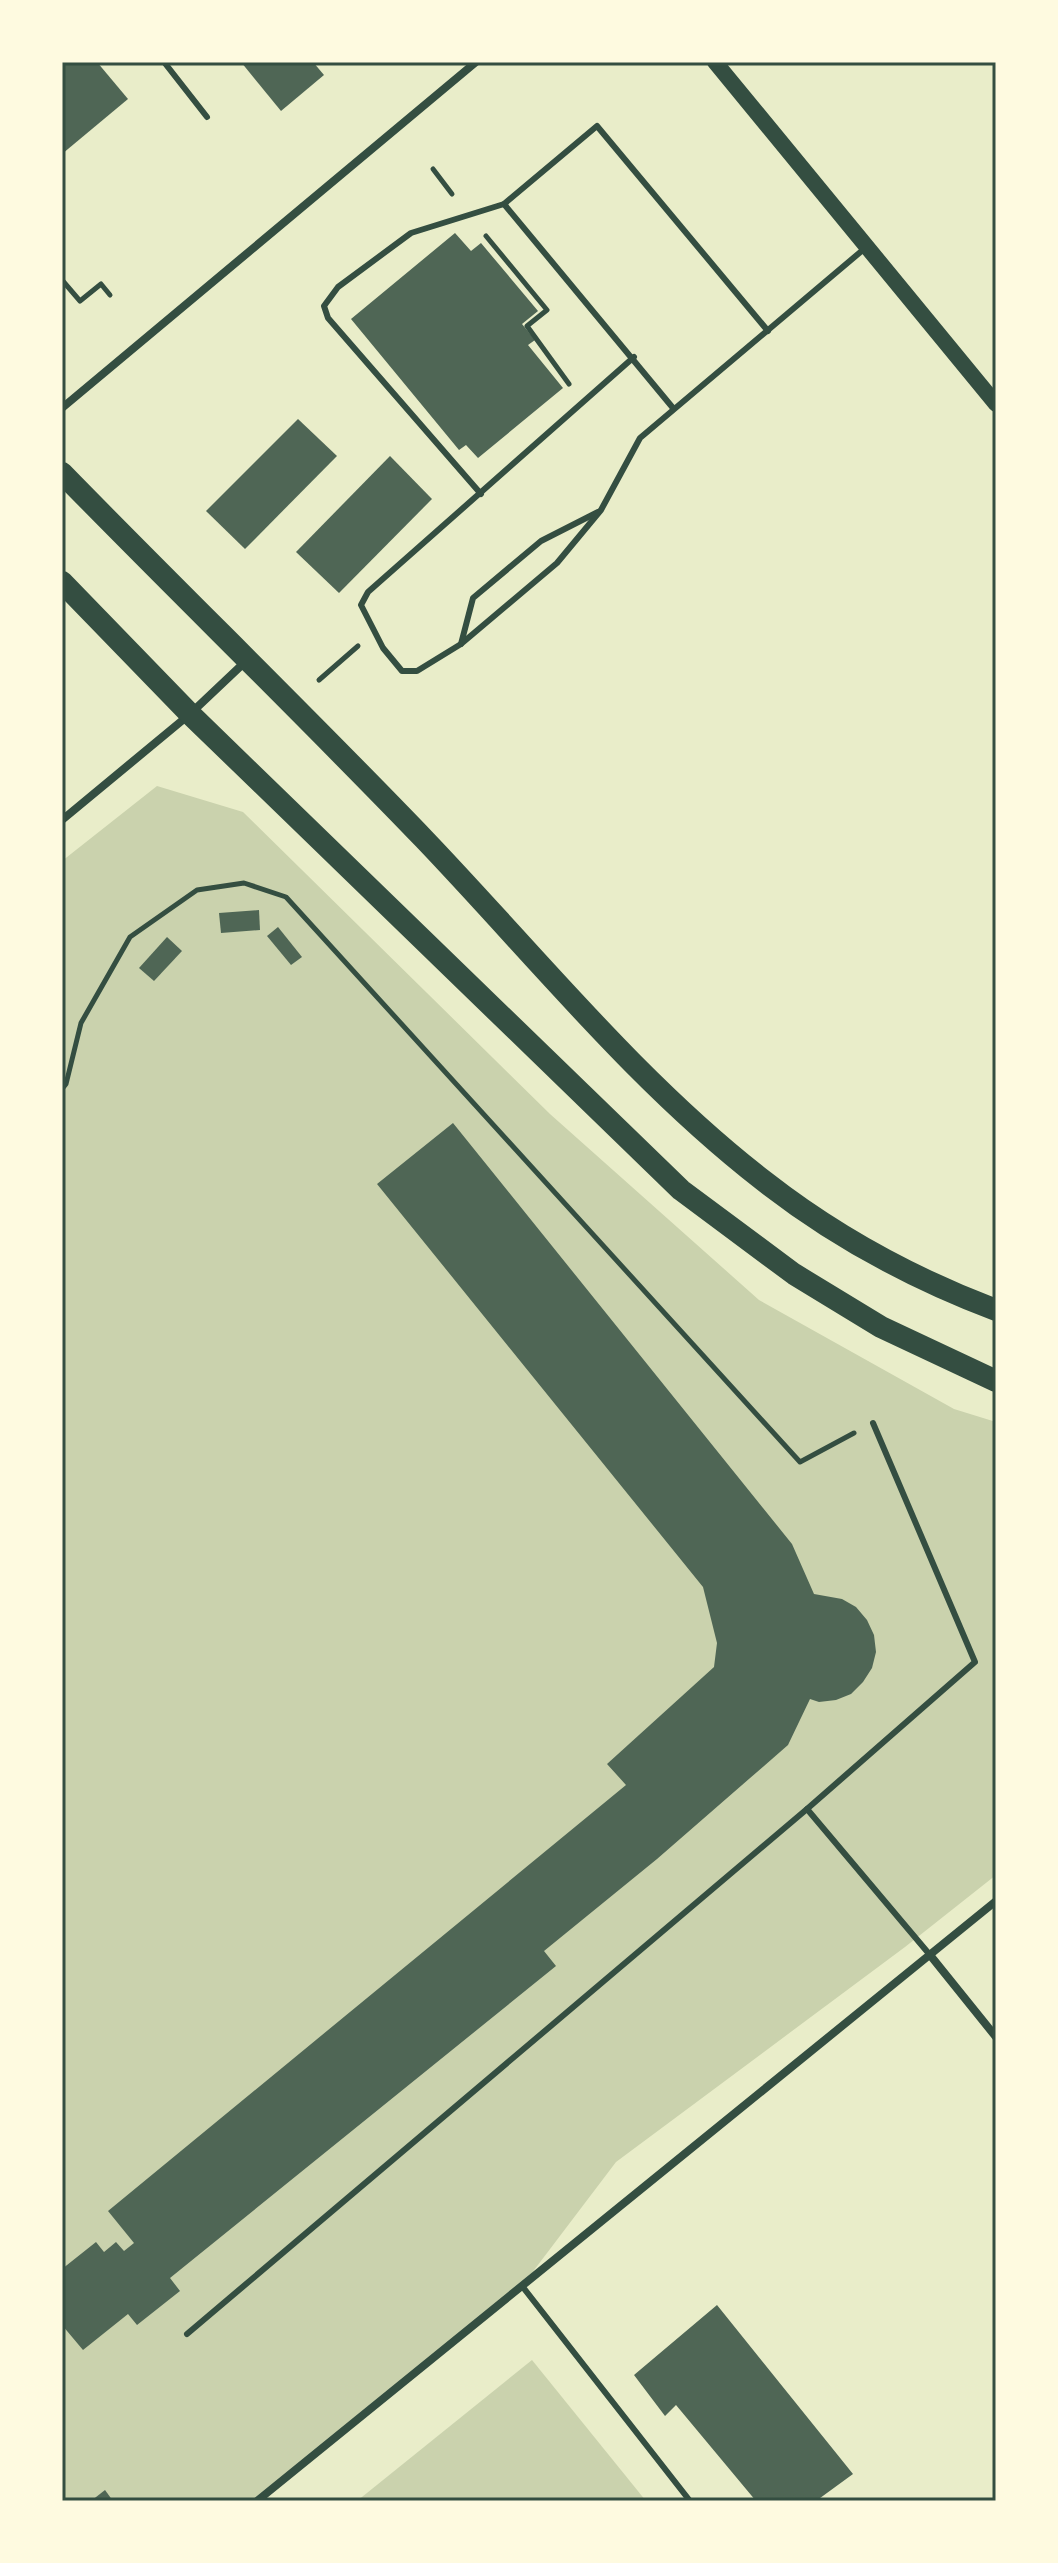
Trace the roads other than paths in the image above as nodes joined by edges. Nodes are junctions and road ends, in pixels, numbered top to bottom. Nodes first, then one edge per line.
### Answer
1 (164, 62) edge
2 (476, 62) edge
3 (715, 62) edge
4 (207, 117) dead end
5 (504, 204) junction
6 (867, 247) junction
7 (768, 331) junction
8 (634, 357) junction
9 (996, 404) edge
10 (62, 408) edge
11 (673, 408) junction
12 (62, 473) edge
13 (481, 494) junction
14 (601, 510) junction
15 (62, 582) edge
16 (461, 644) junction
17 (248, 659) junction
18 (190, 714) junction
19 (62, 820) edge
20 (996, 1310) edge
21 (996, 1381) edge
22 (873, 1423) road end
23 (807, 1809) junction
24 (996, 1901) edge
25 (930, 1955) junction
26 (996, 2037) edge
27 (522, 2286) junction
28 (187, 2334) dead end
29 (257, 2501) edge
30 (690, 2501) edge

1 - 4 lane
2 - 10 street
3 - 6 main road
5 - 7 lane
5 - 8 lane
5 - 13 lane
6 - 7 lane
6 - 9 main road
7 - 11 lane
8 - 11 lane
8 - 13 lane
11 - 14 lane
12 - 17 highway
13 - 16 lane
14 - 16 lane
14 - 16 lane
15 - 18 highway
17 - 18 street
17 - 20 highway
18 - 19 street
18 - 21 highway
22 - 23 lane
23 - 25 lane
23 - 28 lane
24 - 25 street
25 - 26 street
25 - 27 street
27 - 29 street
27 - 30 lane

